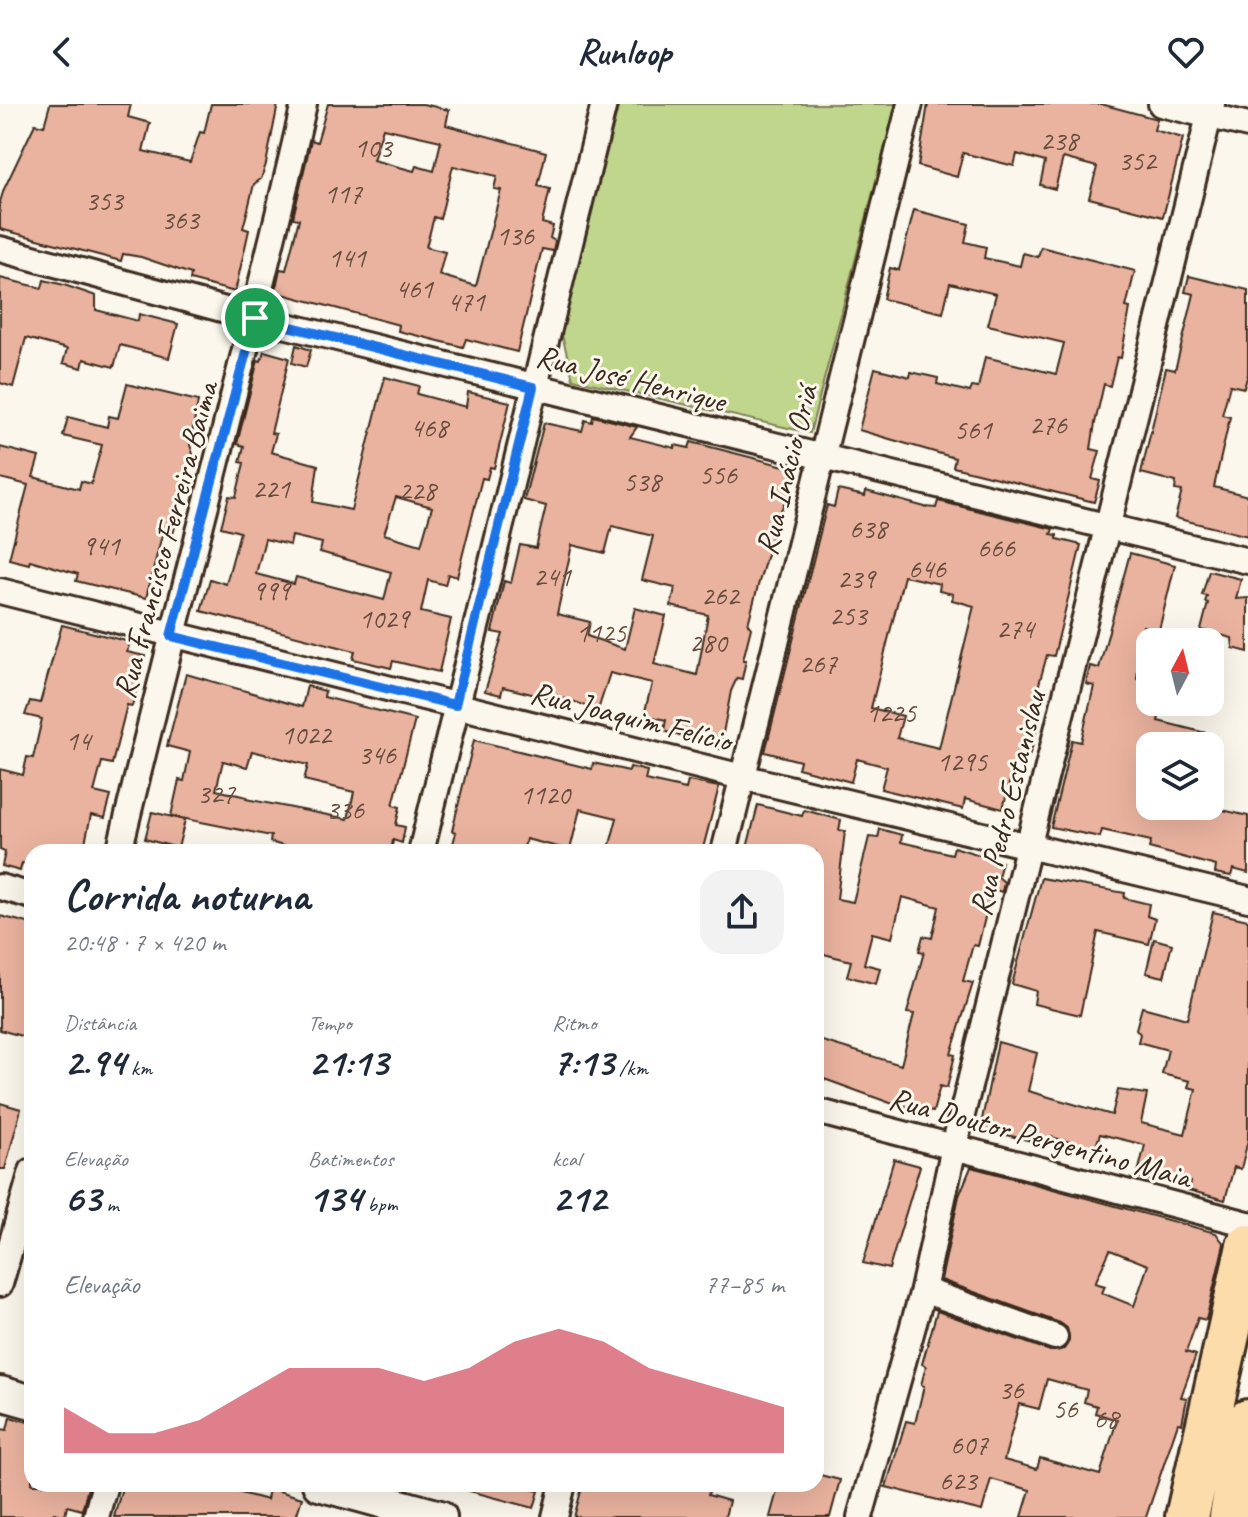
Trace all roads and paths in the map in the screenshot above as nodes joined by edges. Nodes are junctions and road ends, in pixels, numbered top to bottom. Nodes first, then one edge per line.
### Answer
1 (304, 104) edge
2 (604, 104) edge
3 (910, 104) edge
4 (1161, 104) edge
5 (1211, 110) edge
6 (1248, 125) edge
7 (0, 249) edge
8 (255, 318) junction
9 (533, 387) junction
10 (823, 458) junction
11 (1109, 527) junction
12 (1248, 561) edge
13 (0, 591) edge
14 (171, 636) junction
15 (455, 705) junction
16 (742, 777) junction
17 (121, 844) edge
18 (423, 844) edge
19 (726, 844) edge
20 (1030, 845) junction
21 (0, 887) edge
22 (24, 894) edge
23 (1248, 899) edge
24 (824, 1113) edge
25 (954, 1147) junction
26 (24, 1199) edge
27 (1248, 1224) edge
28 (1248, 1246) edge
29 (0, 1284) edge
30 (923, 1290) junction
31 (1055, 1337) dead end
32 (0, 1393) edge
33 (24, 1400) edge
34 (1248, 1421) edge
35 (103, 1492) edge
36 (348, 1492) edge
37 (561, 1492) edge
38 (96, 1517) edge
39 (440, 1517) edge
40 (555, 1517) edge
41 (860, 1517) edge
42 (1187, 1517) edge
43 (1231, 1517) edge

1 - 8 street, Rua Francisco Ferreira Baima
2 - 9 street
3 - 10 street, Rua Inácio Oriá
4 - 5 street
5 - 6 street
5 - 11 street, Rua Pedro Estanislau
7 - 8 street, Rua José Henrique
8 - 9 street, Rua José Henrique
8 - 14 street, Rua Francisco Ferreira Baima
9 - 10 street, Rua José Henrique
9 - 15 street
10 - 11 street, Rua José Henrique
10 - 16 street, Rua Inácio Oriá
11 - 12 street, Rua José Henrique
11 - 20 street, Rua Pedro Estanislau
13 - 14 street, Rua Joaquim Felício
14 - 15 street, Rua Joaquim Felício
14 - 17 street, Rua Francisco Ferreira Baima
15 - 16 street, Rua Joaquim Felício
15 - 18 street
16 - 19 street, Rua Inácio Oriá
16 - 20 street, Rua Joaquim Felício
20 - 23 street, Rua Joaquim Felício
20 - 25 street, Rua Pedro Estanislau
21 - 22 street
24 - 25 street, Rua Doutor Pergentino Maia
25 - 27 street, Rua Doutor Pergentino Maia
25 - 30 street, Rua Pedro Estanislau
26 - 29 street
28 - 42 highway
30 - 31 street
30 - 41 street, Rua Pedro Estanislau
32 - 33 street
34 - 43 highway
35 - 38 street
36 - 39 street
37 - 40 street

